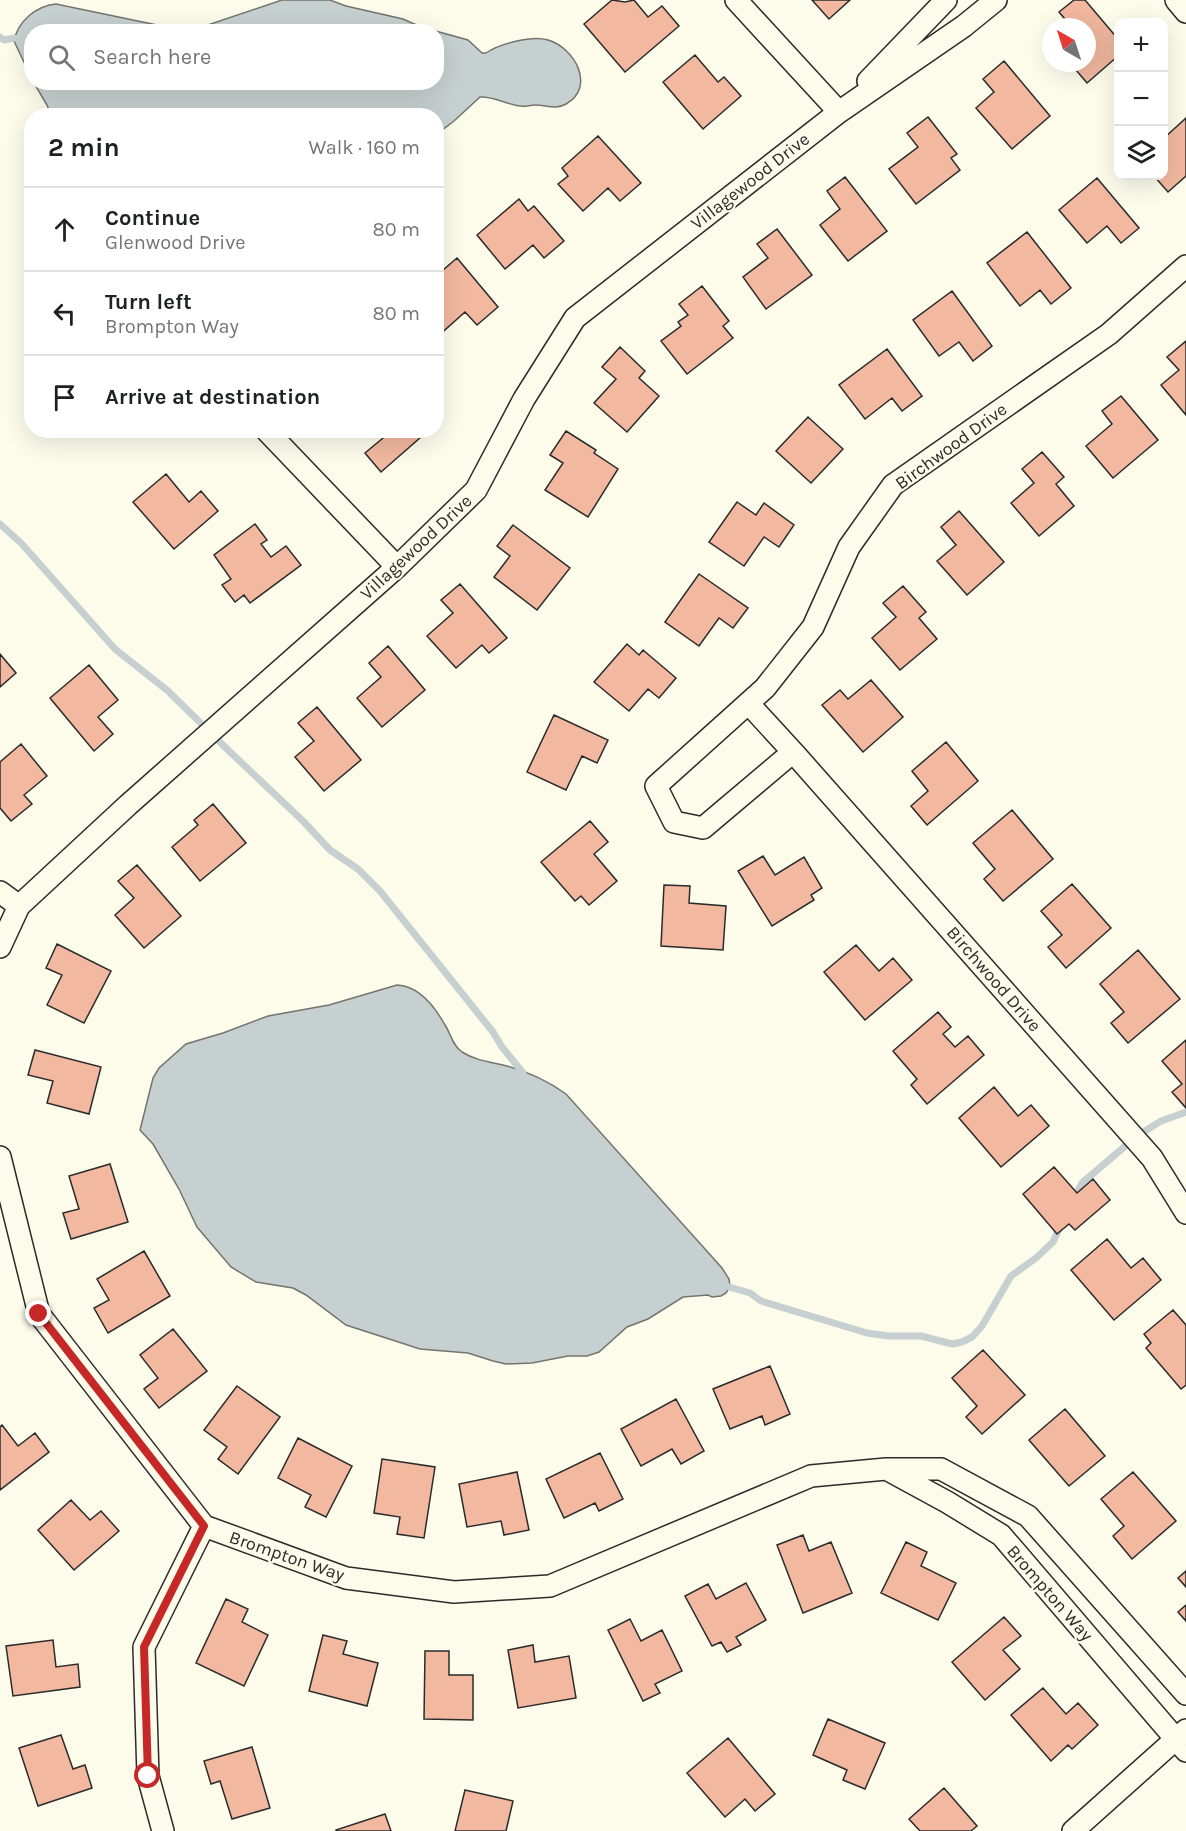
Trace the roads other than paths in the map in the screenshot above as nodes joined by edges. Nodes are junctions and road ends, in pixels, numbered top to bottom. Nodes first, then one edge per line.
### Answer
1 (736, 0) edge
2 (946, 0) edge
3 (996, 0) edge
4 (1176, 0) edge
5 (1186, 12) edge
6 (839, 112) junction
7 (1186, 266) edge
8 (274, 438) edge
9 (397, 567) junction
10 (749, 704) junction
11 (793, 752) junction
12 (0, 892) edge
13 (19, 906) junction
14 (0, 947) edge
15 (0, 1157) edge
16 (1186, 1212) edge
17 (886, 1469) junction
18 (204, 1526) junction
19 (1186, 1694) edge
20 (1183, 1740) edge
21 (163, 1831) edge
22 (1073, 1831) edge

1 - 6 street
2 - 6 street, Villagewood Drive
3 - 6 street, Villagewood Drive
4 - 5 street
6 - 9 street, Villagewood Drive
7 - 10 street, Birchwood Drive
8 - 9 street
9 - 13 street, Villagewood Drive
10 - 11 street, Birchwood Drive
10 - 11 street, Birchwood Drive
11 - 16 street, Birchwood Drive
12 - 13 street
13 - 14 street, Villagewood Drive
15 - 18 street
17 - 18 street, Brompton Way
17 - 19 street, Brompton Way
17 - 20 street, Brompton Way
18 - 21 street
20 - 22 street

